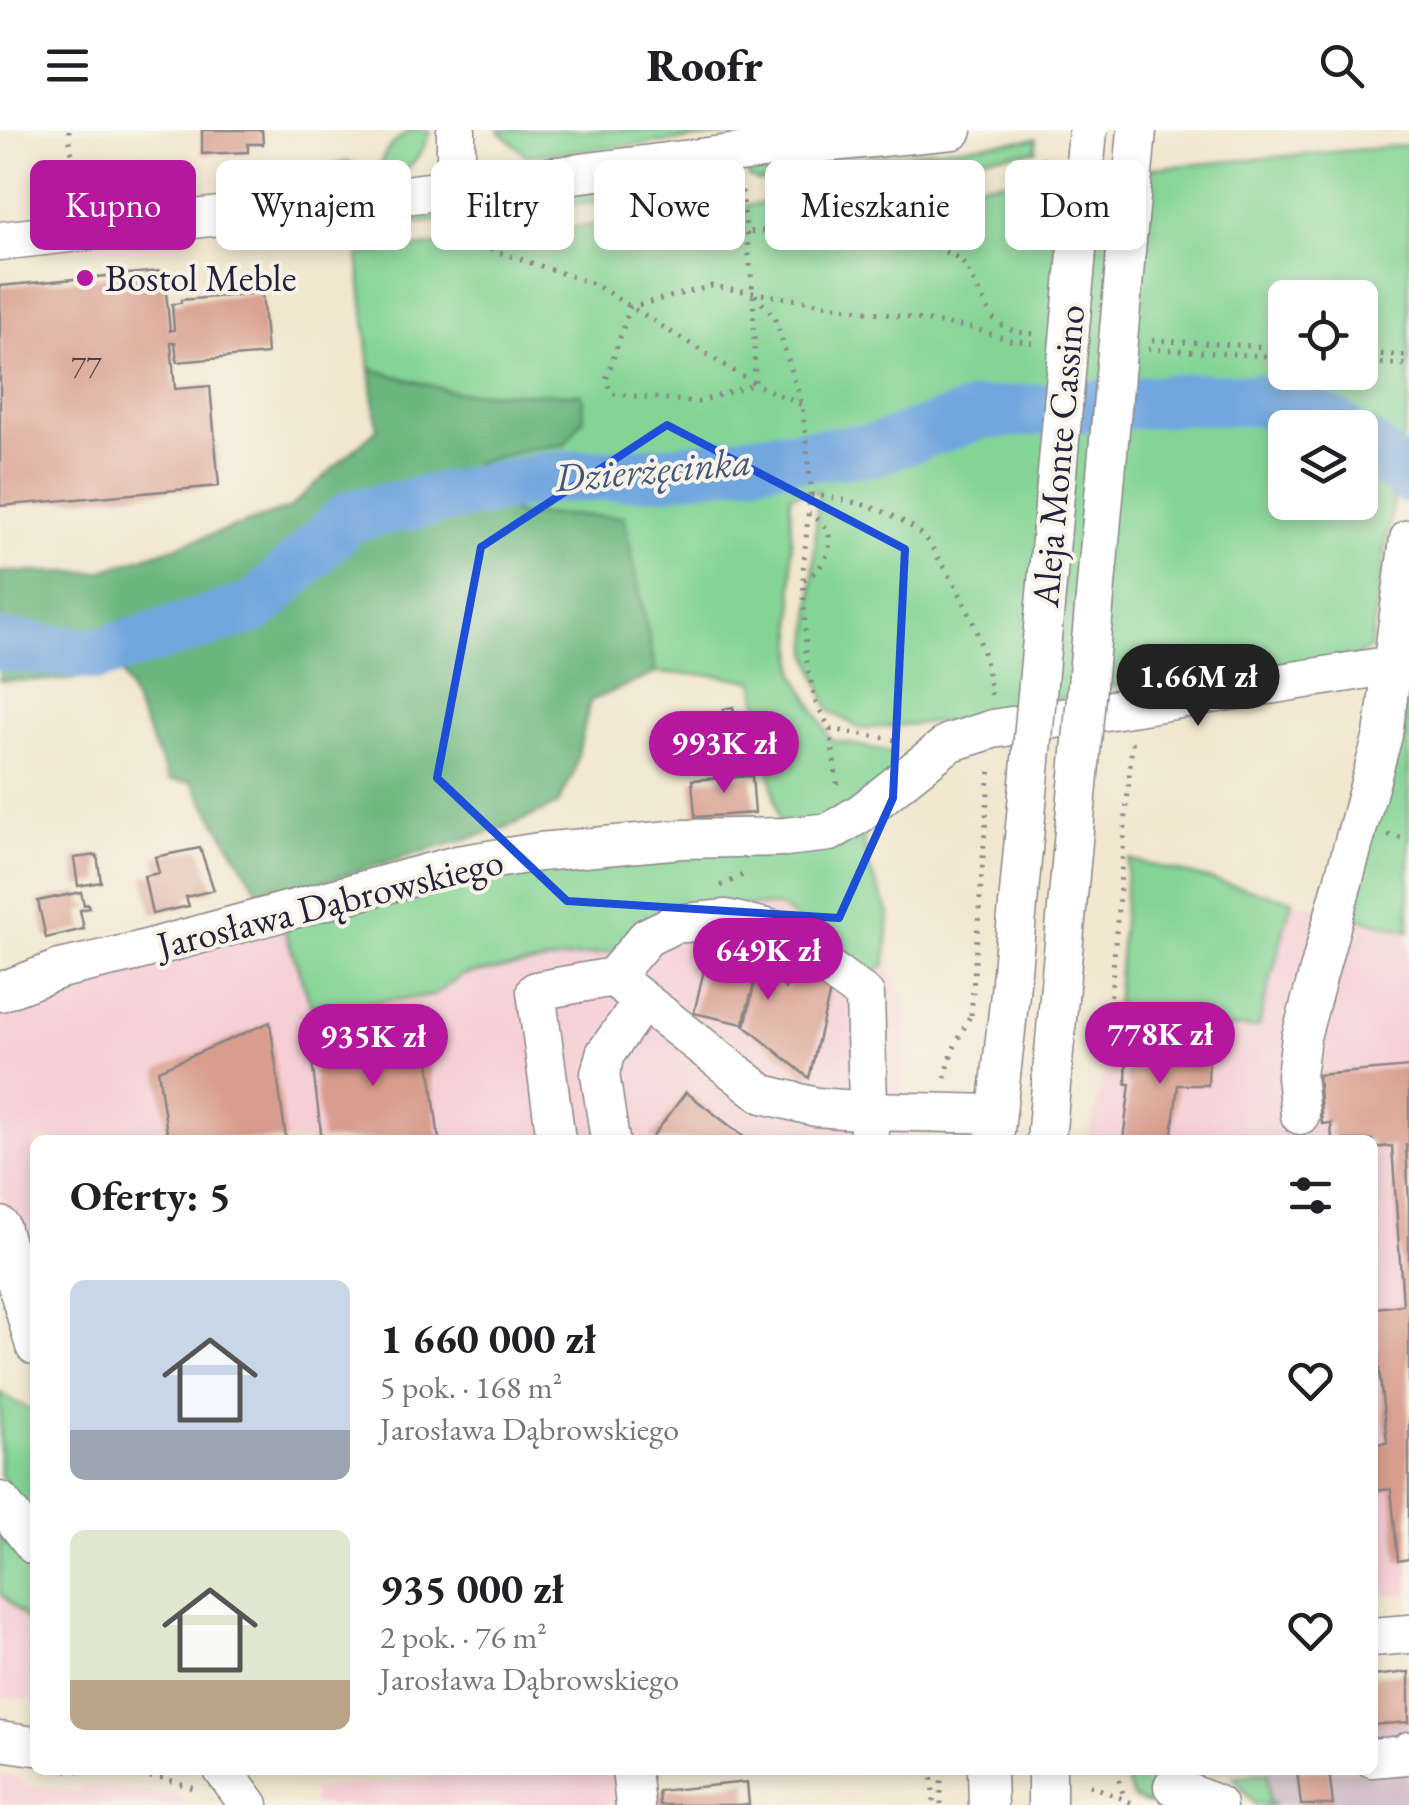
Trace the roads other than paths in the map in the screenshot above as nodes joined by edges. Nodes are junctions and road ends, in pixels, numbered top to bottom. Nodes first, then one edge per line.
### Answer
1 (456, 130) edge
2 (954, 130) edge
3 (1088, 130) edge
4 (1137, 130) edge
5 (456, 160) edge
6 (574, 174) edge
7 (431, 192) edge
8 (0, 241) edge
9 (1409, 539) edge
10 (1401, 666) edge
11 (612, 977) junction
12 (0, 992) edge
13 (644, 1001) junction
14 (1300, 1115) dead end
15 (869, 1126) edge
16 (995, 1127) edge
17 (555, 1135) edge
18 (609, 1135) edge
19 (1047, 1135) edge
20 (0, 1226) edge
21 (30, 1329) edge
22 (0, 1502) edge
23 (0, 1517) edge
24 (30, 1541) edge
25 (30, 1543) edge
26 (1409, 1634) edge
27 (1378, 1637) edge
28 (0, 1741) edge
29 (30, 1745) edge
30 (1409, 1751) edge
31 (1378, 1757) edge
32 (632, 1775) edge
33 (987, 1775) edge
34 (1047, 1775) edge
35 (214, 1781) edge
36 (1173, 1787) edge
37 (249, 1805) edge
38 (635, 1805) edge
39 (988, 1805) edge
40 (1047, 1805) edge
41 (1217, 1805) edge

1 - 5 street
2 - 6 street
3 - 16 street, Aleja Monte Cassino, bridge
4 - 19 street, Aleja Monte Cassino, bridge
7 - 8 street
9 - 10 street
10 - 12 street, Jarosława Dąbrowskiego
10 - 14 street
11 - 13 street
11 - 15 street
11 - 17 street
13 - 15 street
13 - 18 street
15 - 16 street
20 - 21 street
22 - 24 street
23 - 25 street
26 - 27 street
28 - 29 street
30 - 31 street
32 - 38 street
33 - 39 street
34 - 40 street
35 - 37 street
36 - 41 street

